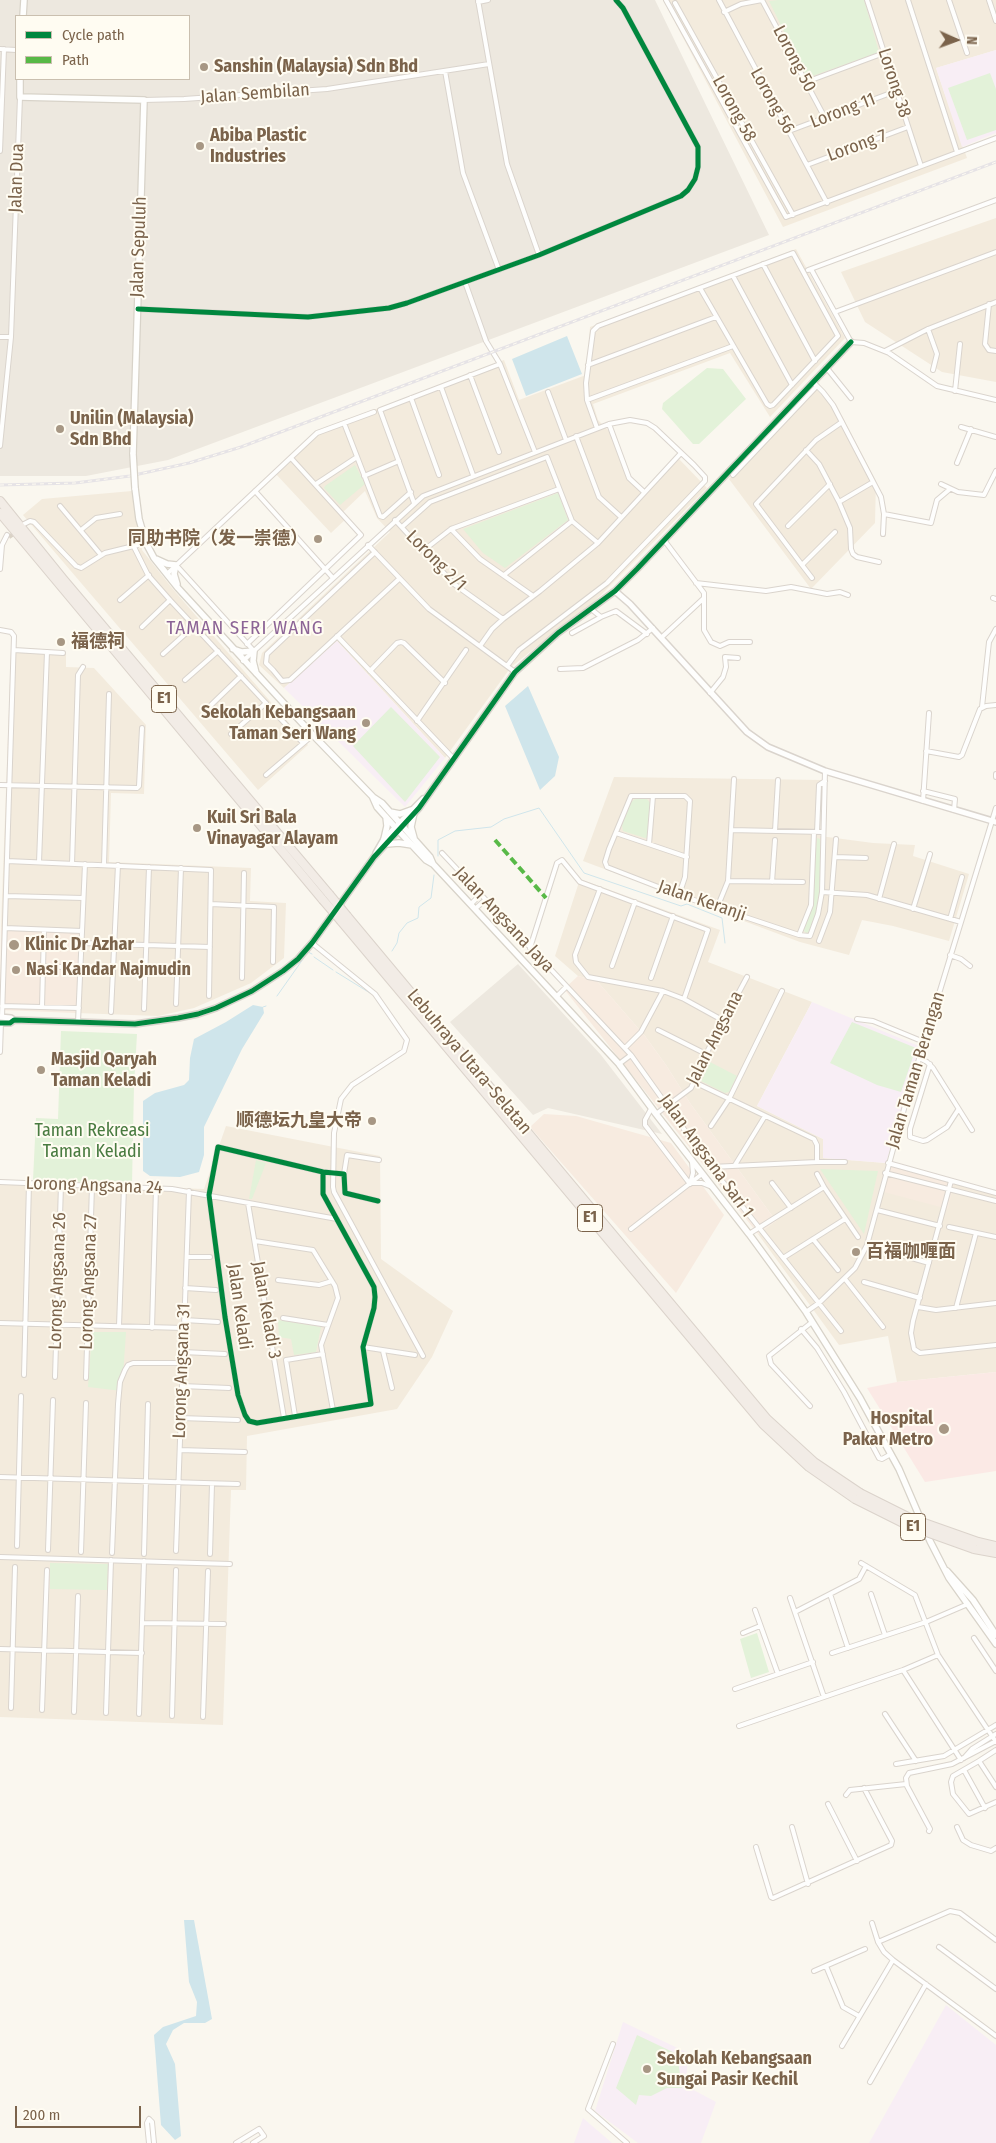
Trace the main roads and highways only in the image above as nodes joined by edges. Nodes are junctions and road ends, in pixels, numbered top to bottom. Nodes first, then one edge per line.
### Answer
1 (24, 0) edge
2 (23, 15) edge
3 (20, 80) edge
4 (20, 97) joint
5 (144, 100) joint
6 (1, 502) edge
7 (0, 513) edge
8 (154, 558) junction
9 (178, 588) junction
10 (231, 648) junction
11 (256, 674) junction
12 (388, 814) junction
13 (414, 843) junction
14 (326, 897) junction
15 (976, 1545) junction
16 (996, 1546) edge
17 (996, 1553) edge
18 (946, 1570) junction
19 (996, 1635) edge
20 (996, 1644) edge

1 - 2 main road
3 - 4 main road, Jalan Dua
4 - 5 main road, Jalan Sembilan
5 - 8 main road, Jalan Sepuluh, bridge
6 - 14 highway, Lebuhraya Utara–Selatan / E1
7 - 14 highway, Lebuhraya Utara–Selatan / E1
8 - 9 main road, Jalan Sepuluh
8 - 9 main road
9 - 10 main road, Jalan Sepuluh
10 - 11 main road, Jalan Sepuluh
10 - 11 main road
11 - 12 main road, Jalan Sepuluh
12 - 13 main road, Jalan Sepuluh
12 - 13 main road
12 - 13 main road
13 - 18 main road, Jalan Sepuluh
14 - 15 highway, Lebuhraya Utara–Selatan / E1, bridge
15 - 16 highway, Lebuhraya Utara–Selatan / E1
15 - 17 highway, Lebuhraya Utara–Selatan / E1
18 - 19 main road
18 - 20 main road

